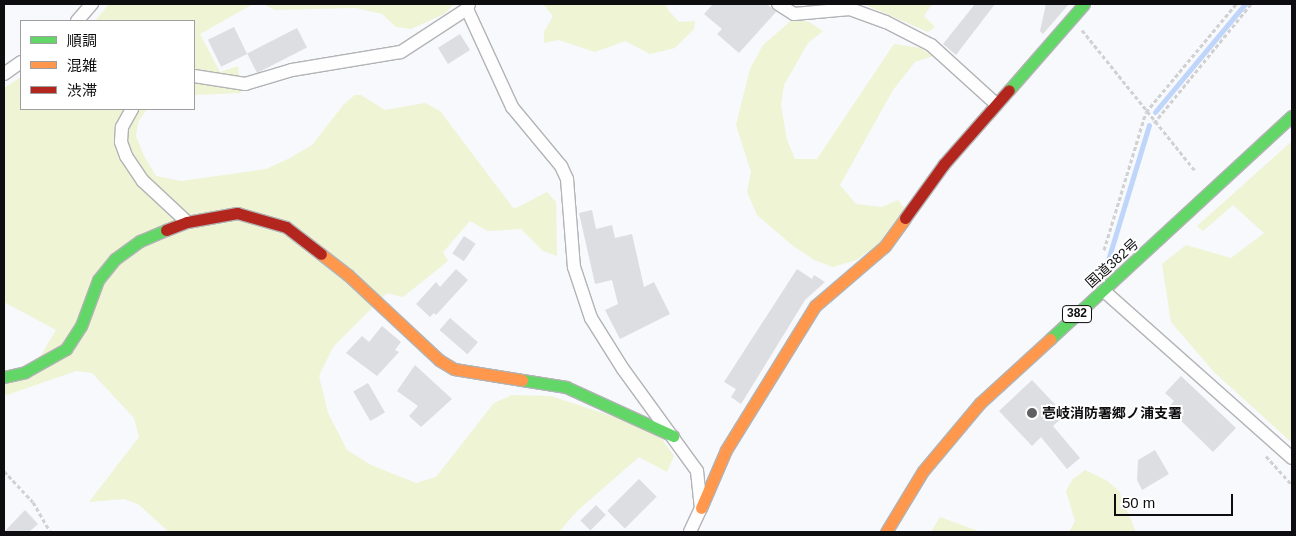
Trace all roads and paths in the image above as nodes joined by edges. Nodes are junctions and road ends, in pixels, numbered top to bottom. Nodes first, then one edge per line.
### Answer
1 (92, 4) edge
2 (778, 4) edge
3 (1084, 4) edge
4 (1236, 4) edge
5 (1252, 4) edge
6 (468, 6) edge
7 (1072, 16) junction
8 (78, 20) edge
9 (20, 63) edge
10 (4, 74) edge
11 (195, 76) edge
12 (996, 104) junction
13 (131, 110) edge
14 (1146, 112) junction
15 (1292, 116) edge
16 (1154, 123) junction
17 (1196, 172) dead end
18 (187, 222) junction
19 (1104, 250) dead end
20 (1104, 291) junction
21 (4, 377) edge
22 (673, 436) junction
23 (1292, 458) edge
24 (4, 471) edge
25 (701, 508) junction
26 (50, 532) edge
27 (690, 532) edge
28 (886, 532) edge

1 - 8 street
2 - 12 street
3 - 7 main road
4 - 14 path
5 - 16 path
6 - 11 street
6 - 22 street
7 - 12 main road
7 - 14 path
9 - 10 street
12 - 25 main road
13 - 18 street
14 - 16 path
14 - 19 path
15 - 20 main road, 国道382号 / 382
16 - 17 path
18 - 21 main road
18 - 22 main road
20 - 23 street
20 - 28 main road, 国道382号 / 382
22 - 25 street
24 - 26 path
25 - 27 street

